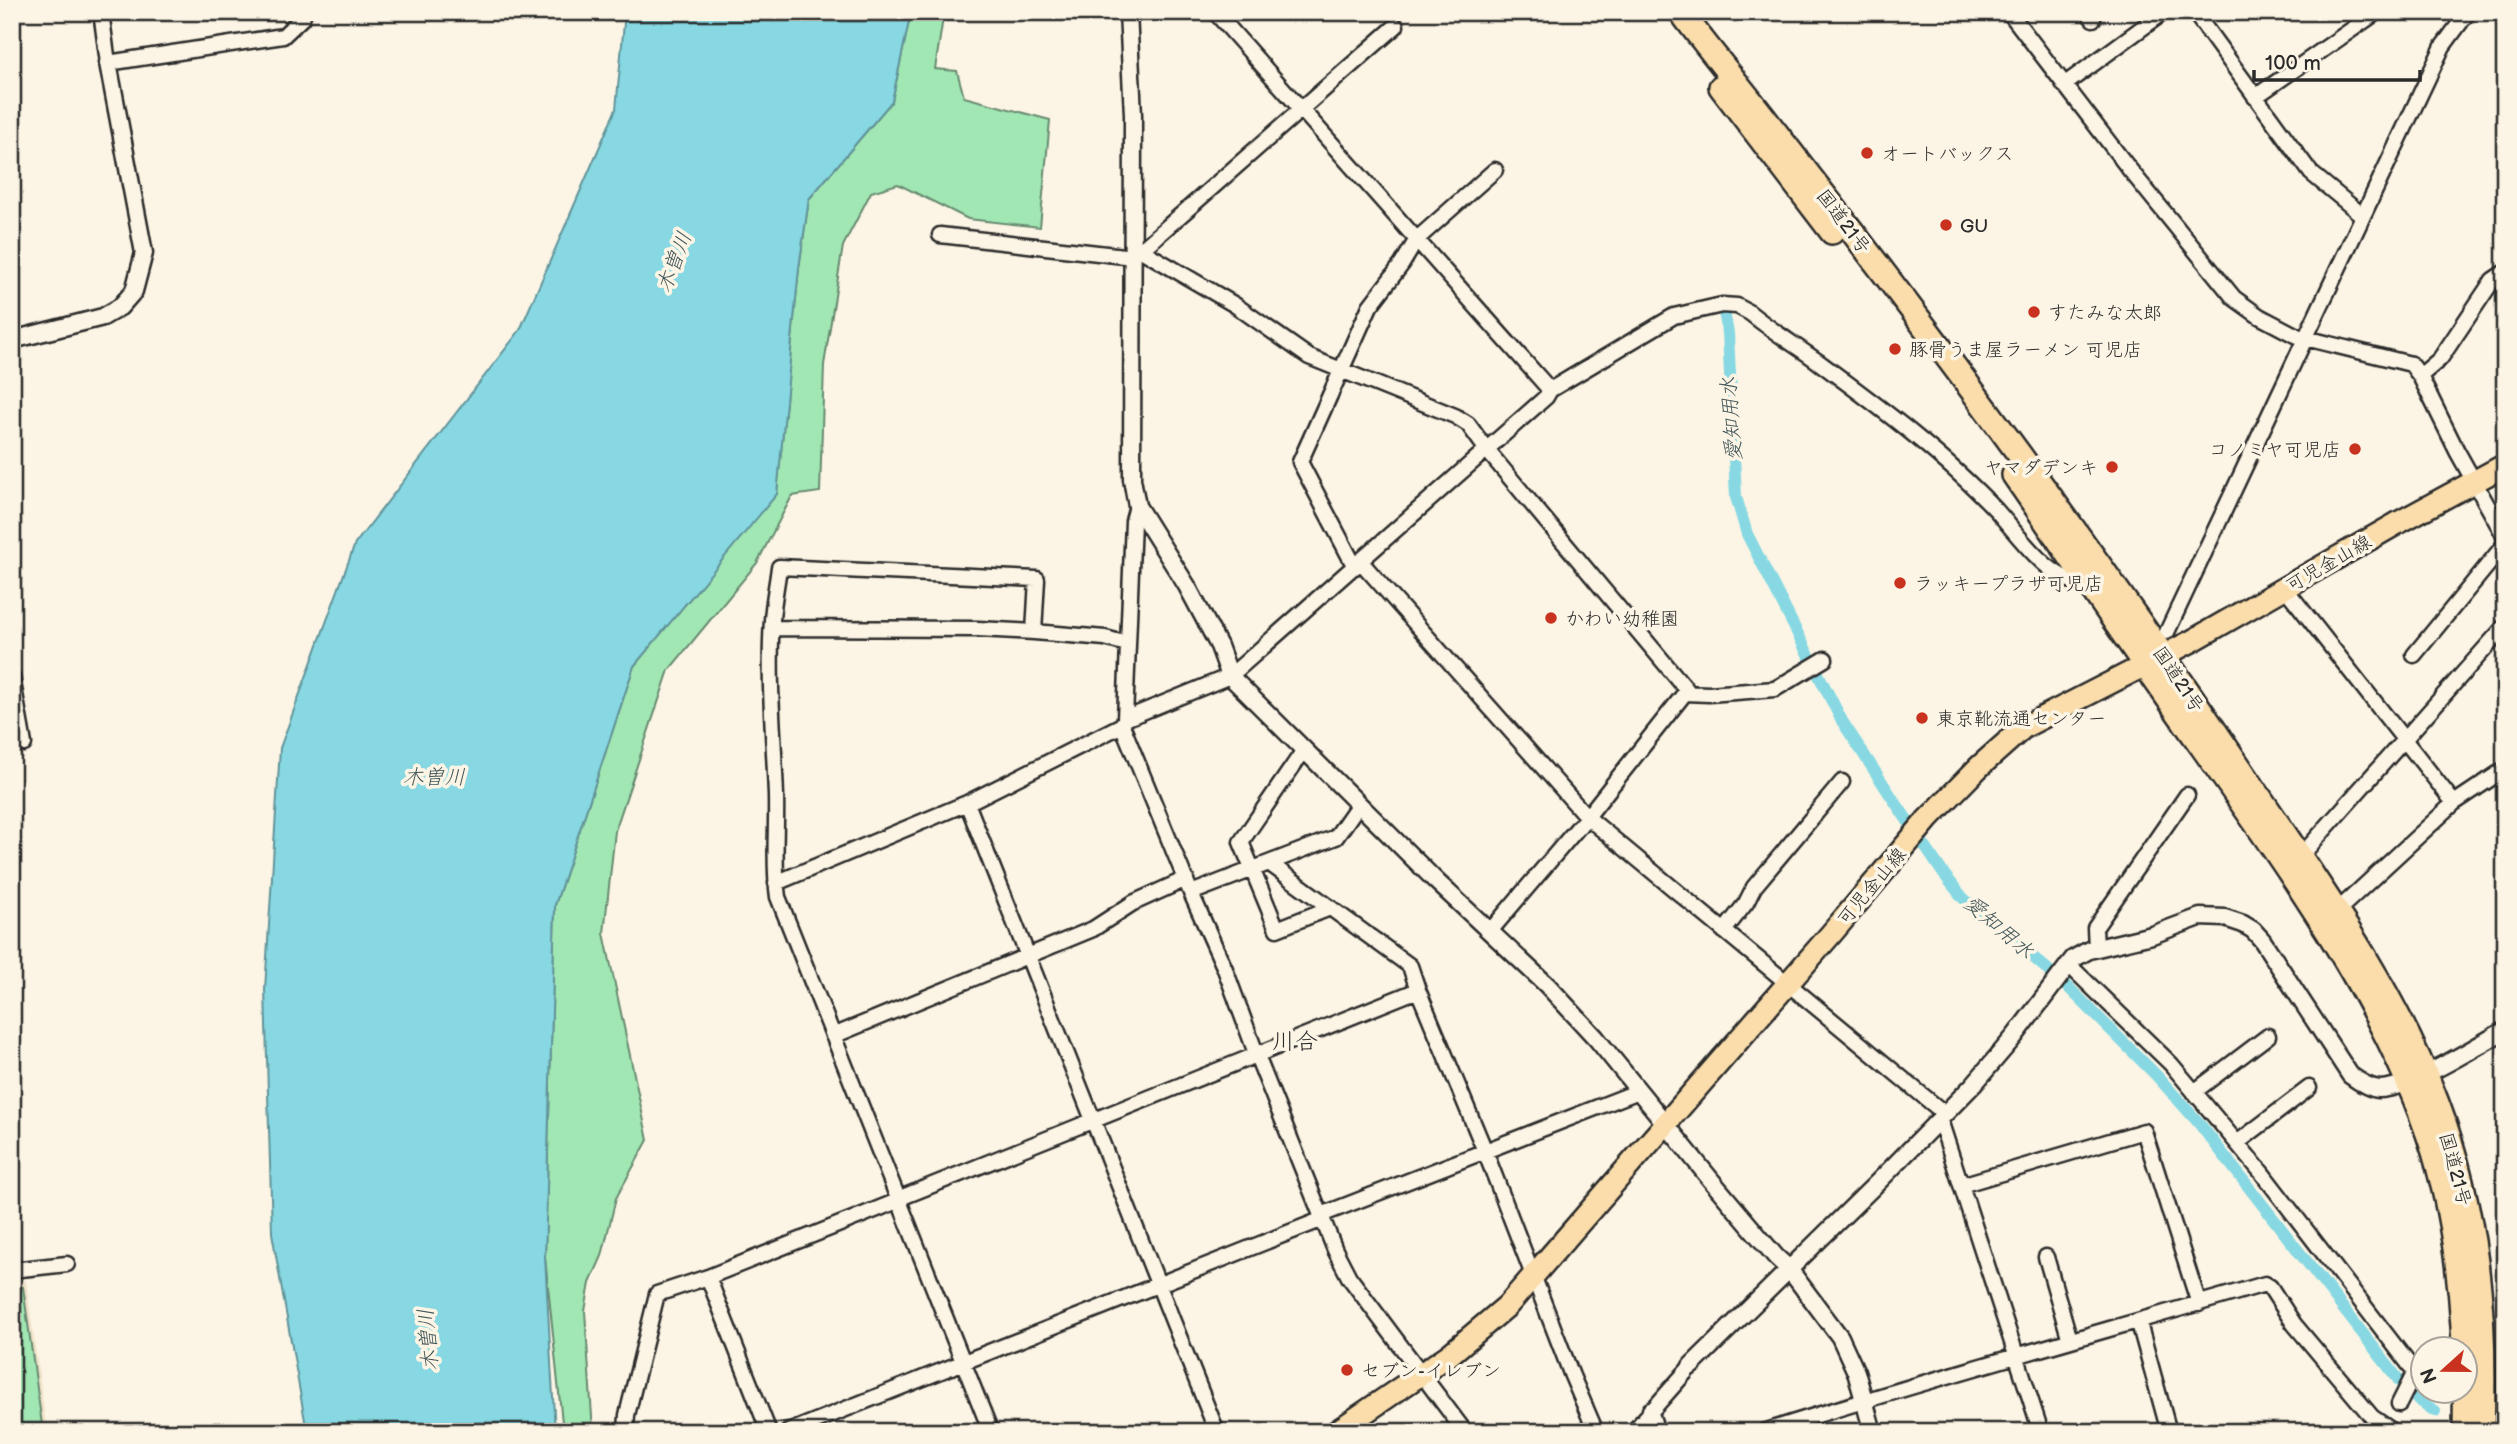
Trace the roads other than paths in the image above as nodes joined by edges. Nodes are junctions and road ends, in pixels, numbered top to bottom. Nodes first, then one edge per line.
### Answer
1 (101, 12) edge
2 (304, 12) edge
3 (1128, 12) edge
4 (1215, 12) edge
5 (1665, 12) edge
6 (1681, 12) edge
7 (2164, 12) edge
8 (2194, 12) edge
9 (2377, 12) edge
10 (2468, 12) edge
11 (2013, 14) edge
12 (1396, 26) dead end
13 (108, 64) junction
14 (2064, 85) junction
15 (2255, 96) junction
16 (1301, 109) junction
17 (1494, 170) dead end
18 (2363, 216) junction
19 (940, 235) dead end
20 (1417, 239) junction
21 (1135, 252) junction
22 (2505, 272) edge
23 (2306, 338) junction
24 (12, 340) edge
25 (1340, 369) junction
26 (2420, 376) junction
27 (1550, 390) junction
28 (1486, 449) junction
29 (2505, 465) edge
30 (2474, 482) junction
31 (1137, 506) junction
32 (2505, 537) edge
33 (2505, 544) edge
34 (1358, 564) junction
35 (2090, 585) junction
36 (2285, 588) junction
37 (2505, 626) edge
38 (772, 628) junction
39 (1034, 632) junction
40 (2167, 632) dead end
41 (1127, 644) junction
42 (2414, 655) dead end
43 (1825, 659) dead end
44 (2154, 660) junction
45 (1230, 676) junction
46 (12, 677) edge
47 (1685, 693) junction
48 (1123, 722) junction
49 (2405, 739) junction
50 (24, 744) dead end
51 (1304, 750) junction
52 (2505, 769) edge
53 (1842, 782) dead end
54 (2187, 795) dead end
55 (967, 803) junction
56 (2454, 803) junction
57 (1359, 804) junction
58 (1587, 817) junction
59 (2300, 857) junction
60 (1269, 863) junction
61 (1252, 870) junction
62 (776, 883) junction
63 (1188, 886) junction
64 (1330, 908) junction
65 (2337, 911) junction
66 (1491, 930) junction
67 (1724, 931) junction
68 (2096, 948) junction
69 (1028, 955) junction
70 (2066, 966) junction
71 (1786, 984) junction
72 (1418, 990) junction
73 (2505, 1030) edge
74 (834, 1036) junction
75 (2268, 1036) dead end
76 (1257, 1056) junction
77 (2416, 1077) junction
78 (2308, 1088) dead end
79 (1639, 1091) junction
80 (2194, 1092) junction
81 (1942, 1117) junction
82 (1093, 1119) junction
83 (1665, 1123) junction
84 (2237, 1143) junction
85 (1485, 1151) junction
86 (1961, 1185) junction
87 (900, 1199) junction
88 (1322, 1217) junction
89 (2046, 1257) dead end
90 (67, 1264) dead end
91 (12, 1269) edge
92 (1789, 1269) junction
93 (708, 1277) junction
94 (1534, 1277) junction
95 (1158, 1283) junction
96 (2199, 1304) junction
97 (2139, 1322) junction
98 (2070, 1340) junction
99 (2015, 1356) junction
100 (963, 1362) junction
101 (1691, 1366) joint
102 (1421, 1373) junction
103 (1864, 1400) junction
104 (2401, 1402) dead end
105 (1650, 1410) junction
106 (626, 1432) edge
107 (769, 1432) edge
108 (788, 1432) edge
109 (991, 1432) edge
110 (1217, 1432) edge
111 (1336, 1432) edge
112 (1465, 1432) edge
113 (1596, 1432) edge
114 (1633, 1432) edge
115 (1657, 1432) edge
116 (1763, 1432) edge
117 (1873, 1432) edge
118 (2041, 1432) edge
119 (2169, 1432) edge
120 (2395, 1432) edge
121 (2465, 1432) edge
122 (2482, 1432) edge

1 - 13 street
2 - 13 street
3 - 21 street
4 - 16 street
5 - 35 highway, 国道21号
6 - 44 highway, 国道21号
7 - 14 street
8 - 15 street
9 - 15 street
10 - 18 street
11 - 14 street
12 - 16 street
13 - 24 street
14 - 23 street
15 - 18 street
16 - 20 street
16 - 21 street
17 - 20 street
18 - 23 street
19 - 21 street
20 - 25 street
20 - 27 street
21 - 25 street
21 - 31 street
22 - 26 street
23 - 26 street
23 - 40 street
25 - 28 street
25 - 34 street
26 - 30 street
27 - 28 street
27 - 35 street
28 - 34 street
28 - 47 street
29 - 30 main road, 可児金山線
30 - 32 street
30 - 36 main road, 可児金山線
31 - 41 street
31 - 45 street
33 - 42 street
34 - 45 street
34 - 58 street
35 - 44 highway, 国道21号
36 - 44 main road, 可児金山線
36 - 49 street
37 - 49 street
38 - 39 street
38 - 39 street
38 - 62 street
39 - 41 street
41 - 48 street
43 - 47 street
44 - 59 highway, 国道21号
44 - 71 main road, 可児金山線
44 - 77 highway, 国道21号
45 - 48 street
45 - 51 street
46 - 50 street
47 - 58 street
48 - 55 street
48 - 63 street
49 - 56 street
49 - 59 street
51 - 57 street
51 - 61 street
52 - 56 street
53 - 67 street
54 - 68 street
55 - 62 street
55 - 69 street
56 - 65 street
57 - 60 street
57 - 66 street
58 - 66 street
58 - 67 street
59 - 65 highway, 国道21号
60 - 61 street
60 - 64 street
61 - 63 street
61 - 64 street
62 - 74 street
63 - 69 street
63 - 76 street
64 - 72 street
65 - 77 highway, 国道21号
66 - 79 street
67 - 71 street
68 - 70 street
68 - 77 street
69 - 74 street
69 - 82 street
70 - 80 street
70 - 81 street
71 - 81 street
71 - 83 main road, 可児金山線
72 - 76 street
72 - 85 street
73 - 77 street
74 - 87 street
75 - 80 street
76 - 82 street
76 - 88 street
77 - 121 highway, 国道21号
77 - 122 highway, 国道21号
78 - 84 street
79 - 83 street
79 - 85 street
80 - 84 street
81 - 86 street
81 - 92 street
82 - 87 street
82 - 95 street
83 - 92 street
83 - 94 main road, 可児金山線
84 - 104 street
85 - 88 street
85 - 94 street
86 - 96 street
86 - 99 street
87 - 93 street
87 - 100 street
88 - 95 street
88 - 102 street
89 - 98 street
90 - 91 street
92 - 101 street
92 - 103 street
93 - 106 street
93 - 107 street
94 - 102 main road, 可児金山線
94 - 113 street
95 - 100 street
95 - 110 street
96 - 97 street
96 - 120 street
97 - 98 street
97 - 119 street
98 - 99 street
99 - 103 street
99 - 118 street
100 - 108 street
100 - 109 street
101 - 105 street
102 - 111 main road, 可児金山線
102 - 112 street
103 - 116 street
103 - 117 street
105 - 114 street
105 - 115 street

